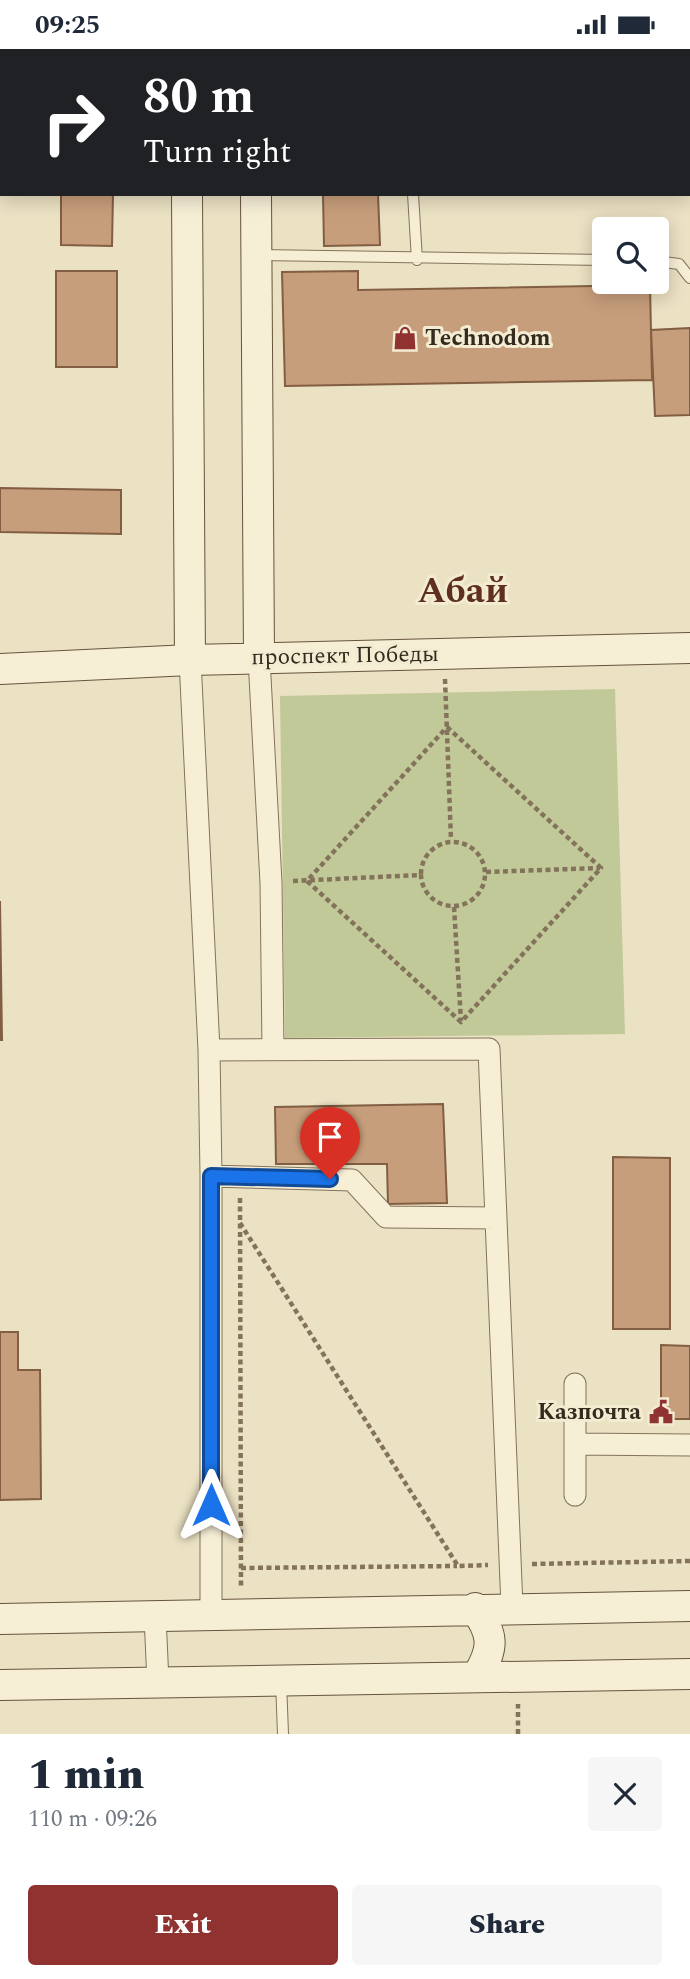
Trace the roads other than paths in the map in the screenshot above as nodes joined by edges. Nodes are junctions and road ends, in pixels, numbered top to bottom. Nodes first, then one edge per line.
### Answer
1 (187, 196) edge
2 (256, 196) edge
3 (413, 196) edge
4 (256, 255) junction
5 (417, 260) junction
6 (592, 260) edge
7 (669, 263) edge
8 (690, 278) edge
9 (690, 648) edge
10 (259, 658) junction
11 (190, 660) junction
12 (0, 669) edge
13 (273, 1048) junction
14 (209, 1050) junction
15 (211, 1176) junction
16 (496, 1218) junction
17 (575, 1384) dead end
18 (575, 1444) junction
19 (690, 1445) edge
20 (575, 1495) dead end
21 (690, 1605) edge
22 (512, 1607) junction
23 (475, 1608) junction
24 (211, 1614) junction
25 (155, 1616) junction
26 (0, 1619) edge
27 (690, 1674) edge
28 (478, 1675) junction
29 (281, 1680) junction
30 (158, 1682) junction
31 (0, 1685) edge
32 (283, 1734) edge

1 - 11 street
2 - 4 street
3 - 5 lane
4 - 5 lane
4 - 10 street
5 - 6 lane
7 - 8 lane
9 - 10 street, проспект Победы
10 - 11 street, проспект Победы
10 - 13 street
11 - 12 street, проспект Победы
11 - 14 street
13 - 14 street
13 - 16 street
14 - 15 street
15 - 16 street
15 - 24 street
16 - 22 street
17 - 18 street
18 - 19 street
18 - 20 street
21 - 22 street
22 - 23 street
23 - 24 street
23 - 28 street
24 - 25 street
25 - 26 street
25 - 30 street
27 - 28 street
28 - 29 street
29 - 30 street
29 - 32 lane
30 - 31 street

